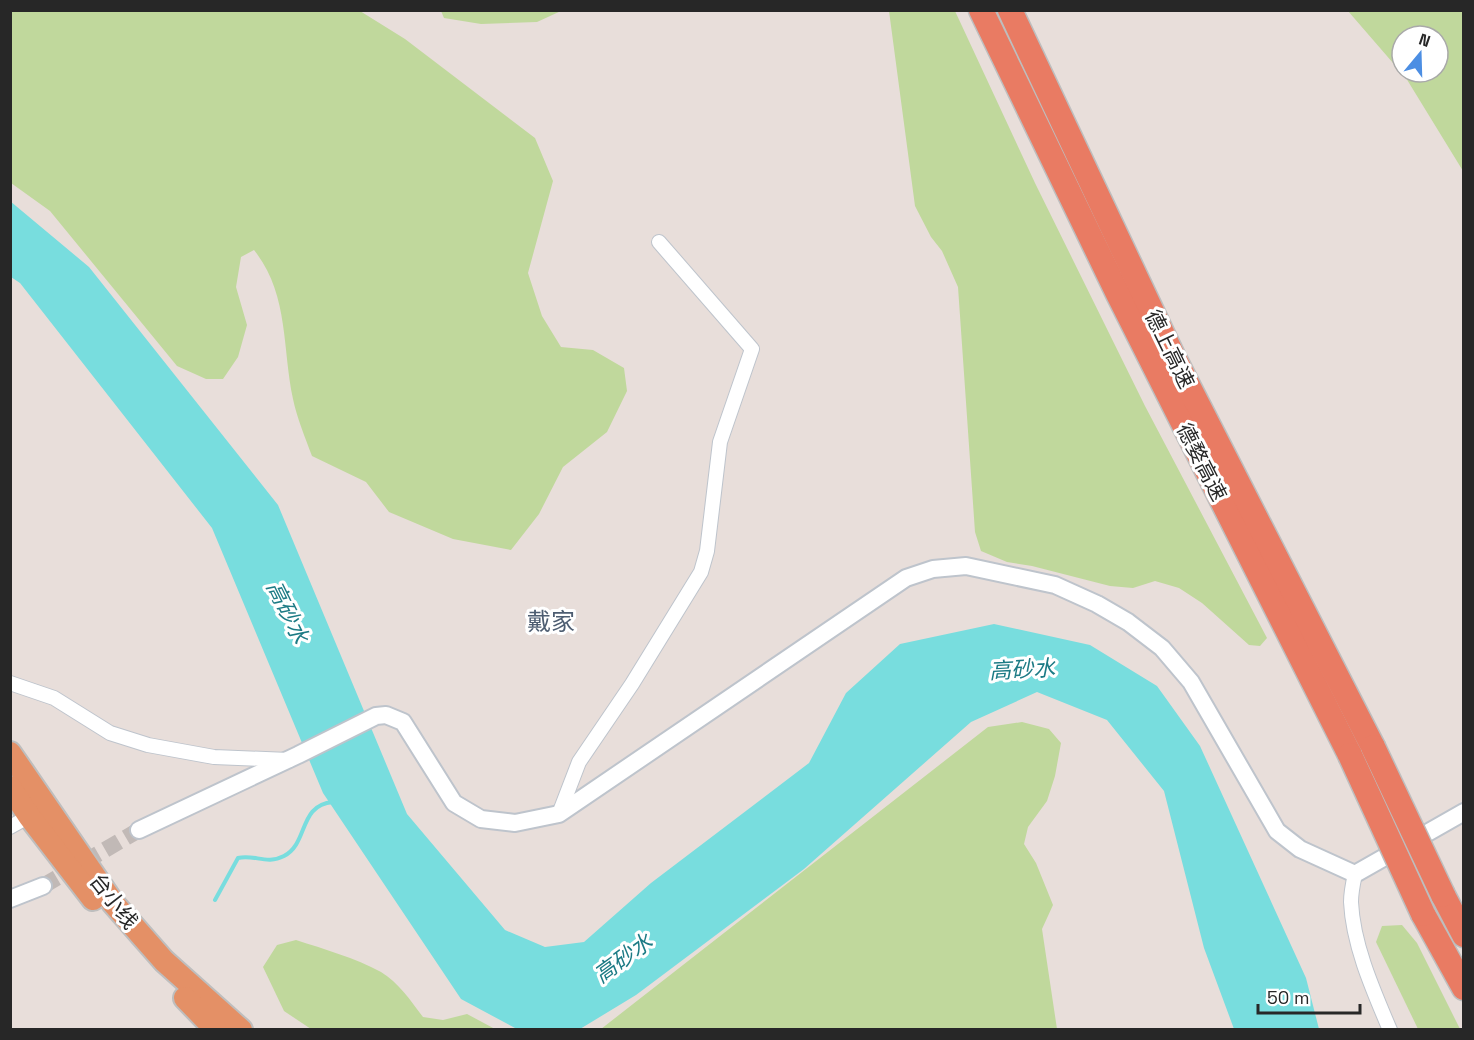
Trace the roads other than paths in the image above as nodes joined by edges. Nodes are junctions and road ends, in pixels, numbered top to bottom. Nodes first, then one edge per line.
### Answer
1 (981, 10) edge
2 (1010, 10) edge
3 (658, 242) dead end
4 (10, 683) edge
5 (10, 753) edge
6 (293, 758) junction
7 (10, 787) edge
8 (1464, 812) edge
9 (559, 814) junction
10 (29, 816) edge
11 (139, 830) tunnel mouth
12 (1355, 874) junction
13 (43, 886) tunnel mouth
14 (10, 899) edge
15 (1464, 935) edge
16 (1464, 988) edge
17 (216, 1029) edge
18 (241, 1029) edge
19 (1390, 1029) edge

1 - 16 highway, 德婺高速, bridge
2 - 15 highway, 德上高速, bridge
3 - 9 street
4 - 6 street
5 - 10 highway, 台小线
6 - 9 street
6 - 11 street
7 - 10 highway, 台小线
8 - 12 street
9 - 12 street
10 - 17 highway, 台小线
10 - 18 highway, 台小线
12 - 19 street
13 - 14 street

